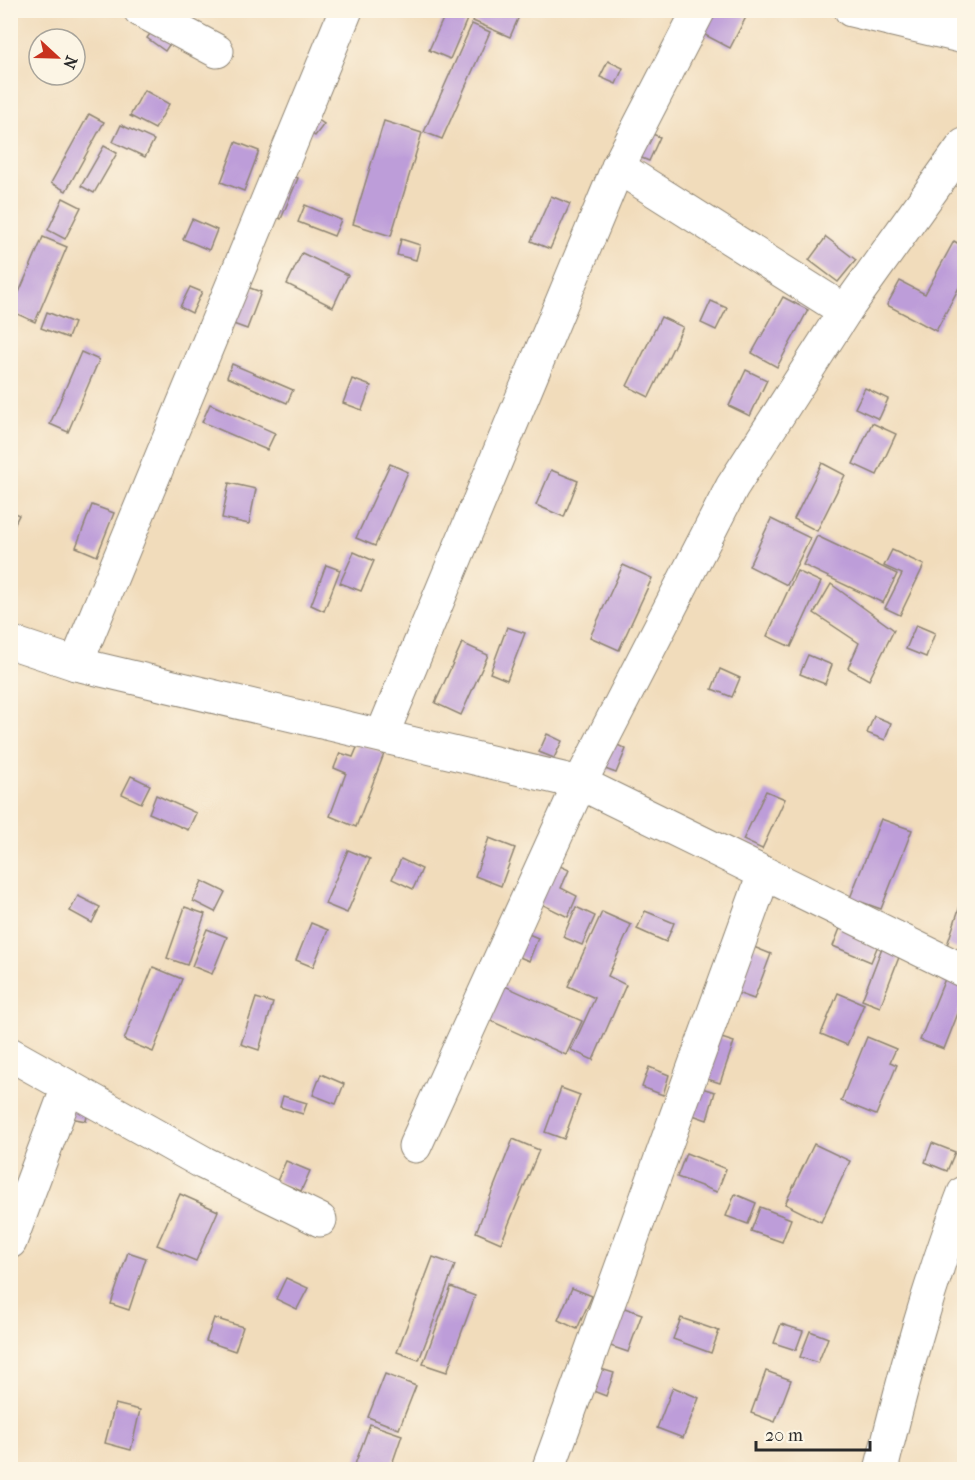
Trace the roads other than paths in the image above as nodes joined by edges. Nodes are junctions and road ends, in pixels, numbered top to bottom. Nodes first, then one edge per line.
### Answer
1 (140, 10) edge
2 (346, 10) edge
3 (699, 10) edge
4 (851, 10) edge
5 (964, 37) edge
6 (217, 51) dead end
7 (964, 146) edge
8 (618, 167) junction
9 (844, 311) junction
10 (10, 642) edge
11 (76, 664) junction
12 (382, 735) junction
13 (580, 783) junction
14 (764, 874) junction
15 (964, 971) edge
16 (10, 1054) edge
17 (68, 1088) junction
18 (415, 1146) dead end
19 (964, 1193) edge
20 (320, 1220) dead end
21 (10, 1242) edge
22 (548, 1470) edge
23 (881, 1470) edge

1 - 6 street
2 - 11 street
3 - 8 street
4 - 5 street
7 - 9 street
8 - 9 street
8 - 12 street
9 - 13 street
10 - 11 street
11 - 12 street
12 - 13 street
13 - 14 street
13 - 18 street
14 - 15 street
14 - 22 street
16 - 17 street
17 - 20 street
17 - 21 street
19 - 23 street

